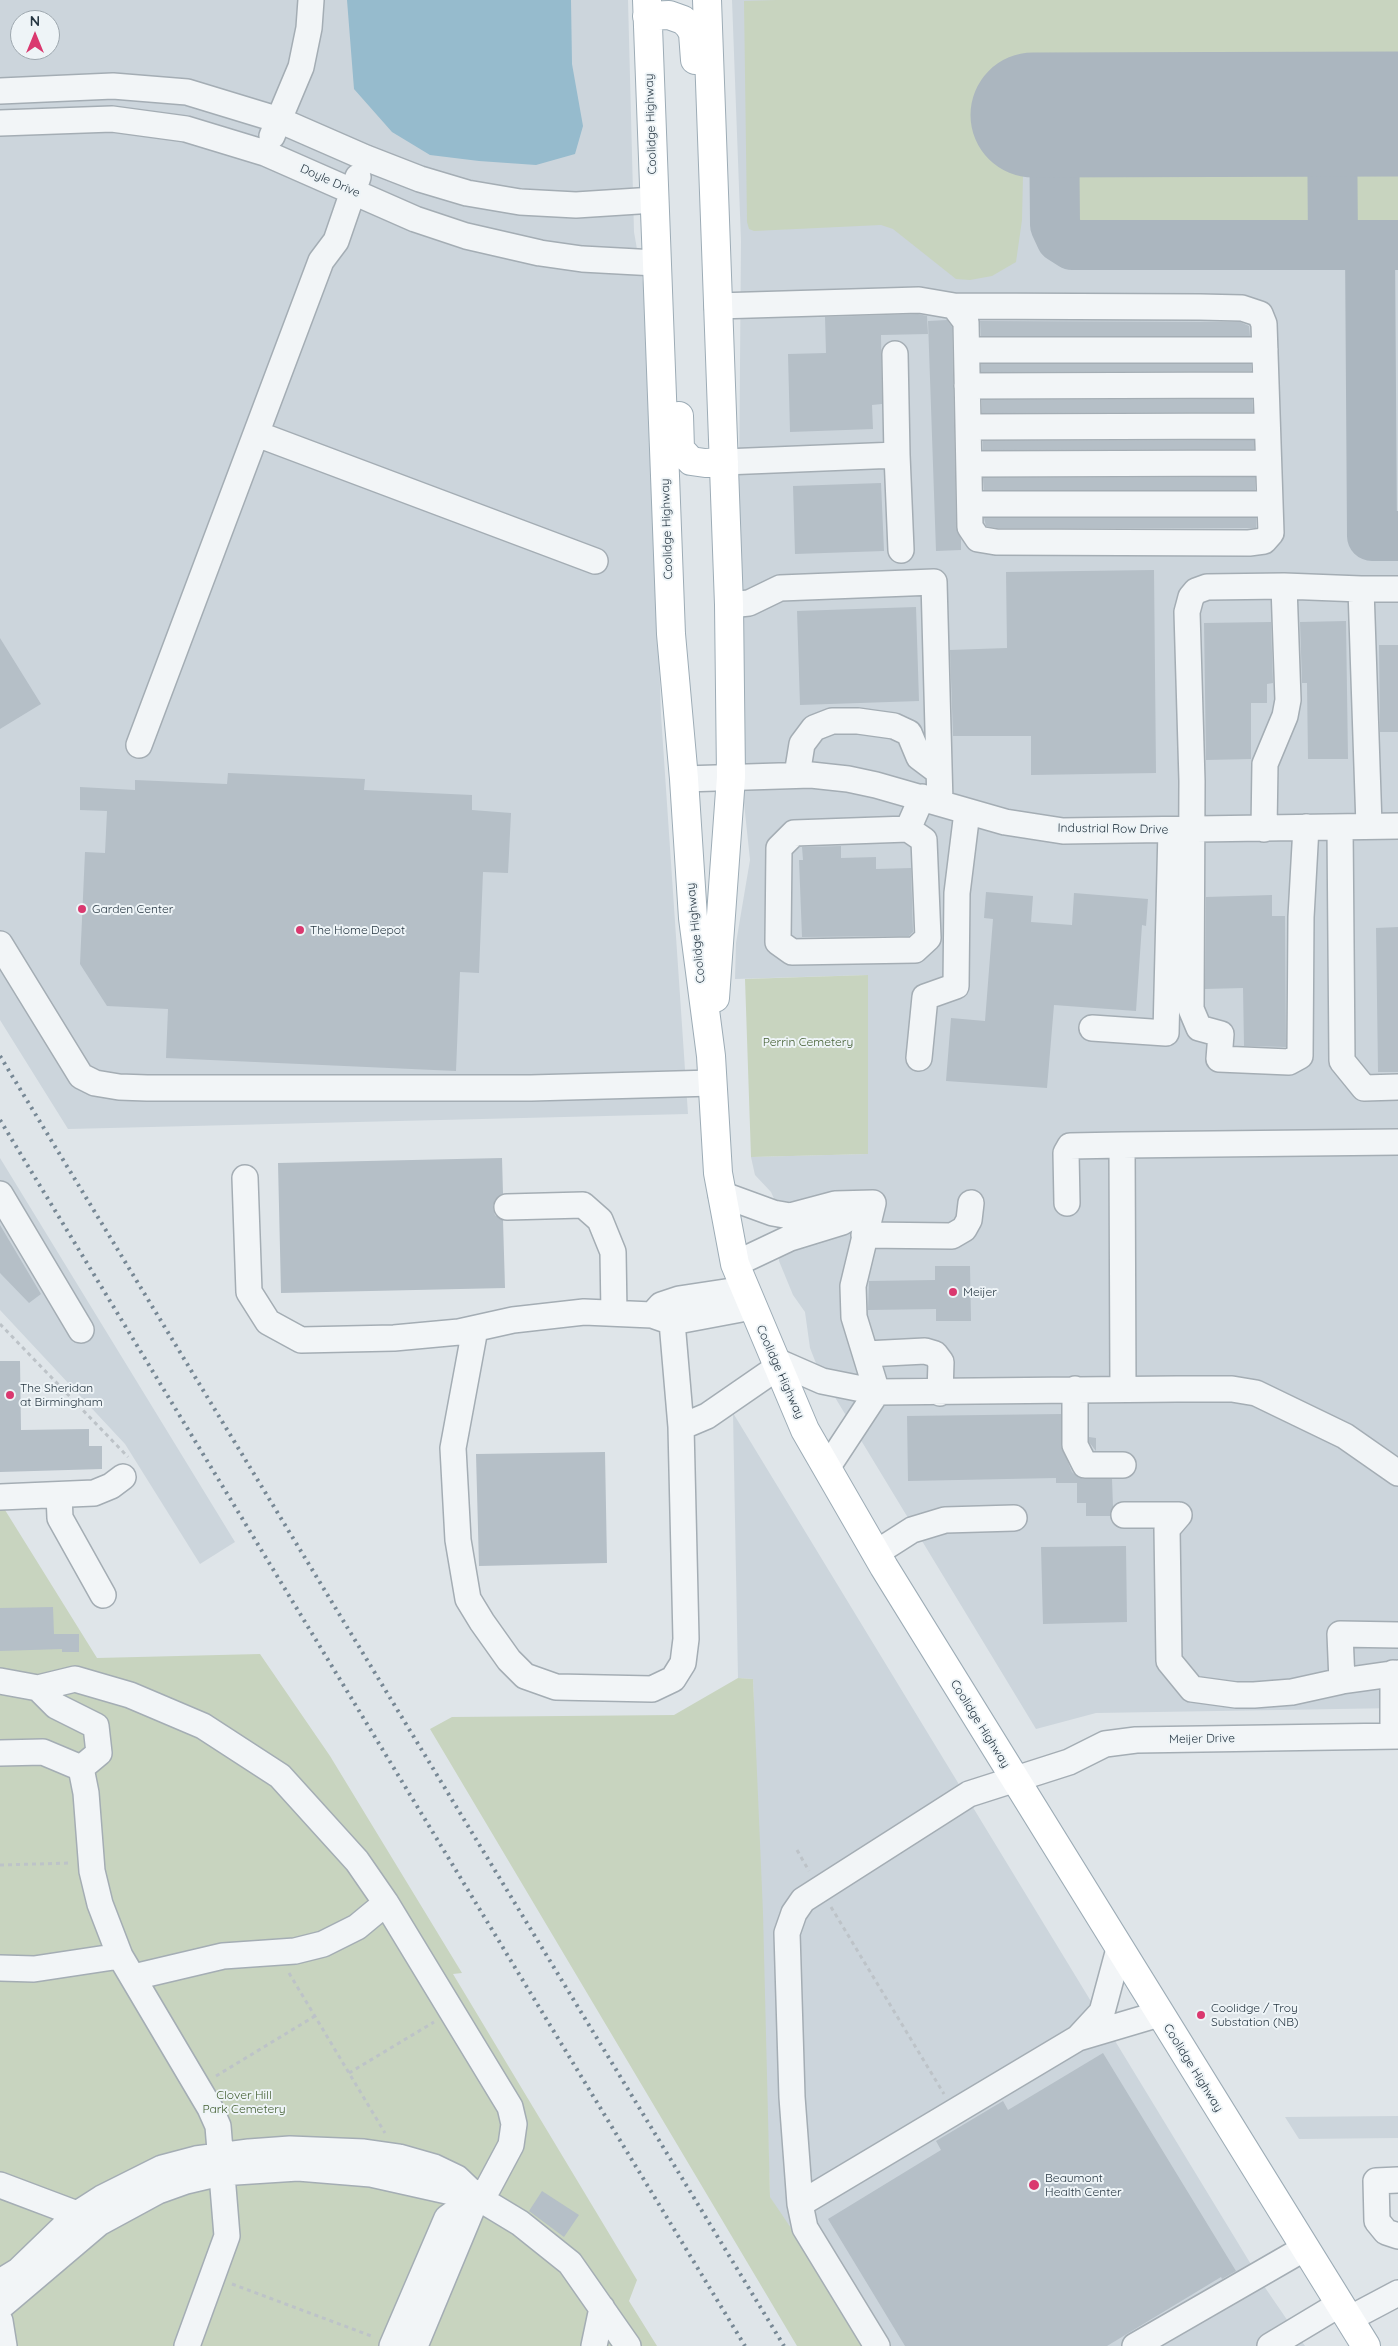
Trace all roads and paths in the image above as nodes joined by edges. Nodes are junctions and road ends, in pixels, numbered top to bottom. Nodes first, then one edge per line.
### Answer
1 (311, 0) edge
2 (707, 0) edge
3 (647, 8) edge
4 (0, 91) edge
5 (279, 120) junction
6 (0, 123) edge
7 (264, 153) junction
8 (366, 158) junction
9 (712, 165) junction
10 (353, 191) junction
11 (654, 200) junction
12 (656, 263) junction
13 (717, 306) junction
14 (954, 306) junction
15 (967, 350) junction
16 (1265, 350) junction
17 (896, 354) dead end
18 (1266, 385) junction
19 (967, 386) junction
20 (1268, 426) junction
21 (968, 427) junction
22 (256, 434) junction
23 (897, 455) junction
24 (724, 462) junction
25 (1268, 463) junction
26 (969, 464) junction
27 (970, 504) junction
28 (1270, 504) junction
29 (901, 550) dead end
30 (595, 561) dead end
31 (1284, 586) junction
32 (1361, 589) junction
33 (1398, 589) edge
34 (729, 605) junction
35 (139, 745) dead end
36 (939, 772) junction
37 (797, 775) junction
38 (731, 777) junction
39 (684, 778) junction
40 (931, 800) junction
41 (967, 812) junction
42 (1369, 826) junction
43 (1398, 826) edge
44 (1340, 827) junction
45 (1306, 828) junction
46 (908, 829) junction
47 (1264, 829) junction
48 (1182, 830) junction
49 (0, 944) edge
50 (1092, 1028) dead end
51 (711, 1056) junction
52 (919, 1058) dead end
53 (713, 1082) junction
54 (1398, 1087) edge
55 (1398, 1142) edge
56 (1122, 1145) junction
57 (245, 1178) dead end
58 (0, 1194) edge
59 (721, 1194) junction
60 (873, 1203) junction
61 (971, 1203) dead end
62 (1067, 1203) dead end
63 (507, 1207) dead end
64 (864, 1235) junction
65 (735, 1264) junction
66 (748, 1298) junction
67 (614, 1314) junction
68 (662, 1319) junction
69 (0, 1324) edge
70 (475, 1329) junction
71 (81, 1330) dead end
72 (866, 1354) junction
73 (776, 1363) junction
74 (1075, 1389) junction
75 (1122, 1389) junction
76 (877, 1392) junction
77 (940, 1393) junction
78 (681, 1427) junction
79 (1123, 1465) dead end
80 (828, 1468) junction
81 (1398, 1474) edge
82 (123, 1477) joint
83 (58, 1495) junction
84 (0, 1497) edge
85 (1124, 1515) dead end
86 (1014, 1518) dead end
87 (876, 1553) junction
88 (103, 1596) dead end
89 (1398, 1634) edge
90 (1395, 1674) edge
91 (0, 1681) edge
92 (1342, 1681) junction
93 (38, 1688) junction
94 (1395, 1736) edge
95 (0, 1754) edge
96 (81, 1768) junction
97 (1014, 1778) junction
98 (798, 1850) dead end
99 (91, 1862) junction
100 (0, 1865) edge
101 (820, 1890) junction
102 (386, 1903) junction
103 (1119, 1949) junction
104 (276, 1951) junction
105 (120, 1956) junction
106 (0, 1968) edge
107 (134, 1977) junction
108 (452, 2012) junction
109 (1159, 2014) junction
110 (315, 2016) junction
111 (1078, 2038) junction
112 (349, 2073) junction
113 (197, 2089) junction
114 (947, 2098) dead end
115 (399, 2157) junction
116 (220, 2164) junction
117 (1398, 2180) edge
118 (0, 2185) edge
119 (477, 2197) junction
120 (800, 2204) junction
121 (77, 2214) junction
122 (1398, 2236) edge
123 (1305, 2248) junction
124 (213, 2276) junction
125 (0, 2282) edge
126 (1398, 2293) edge
127 (0, 2307) edge
128 (602, 2308) junction
129 (1344, 2312) junction
130 (0, 2321) edge
131 (400, 2345) edge
132 (4, 2346) edge
133 (187, 2346) edge
134 (594, 2346) edge
135 (628, 2346) edge
136 (877, 2346) edge
137 (1135, 2346) edge
138 (1270, 2346) edge
139 (1366, 2346) edge

1 - 5 street
2 - 9 main road, Coolidge Highway
3 - 9 main road
3 - 11 main road, Coolidge Highway
4 - 5 street
5 - 7 street
5 - 8 street
6 - 7 street, Doyle Drive
7 - 10 street, Doyle Drive
8 - 10 street
8 - 11 street
9 - 13 main road, Coolidge Highway
10 - 12 street, Doyle Drive
10 - 22 street
11 - 12 main road, Coolidge Highway
12 - 24 main road
12 - 39 main road, Coolidge Highway
13 - 14 street
13 - 24 main road, Coolidge Highway
14 - 15 street
14 - 16 street
15 - 16 street
15 - 19 street
16 - 18 street
17 - 23 street
18 - 19 street
18 - 20 street
19 - 21 street
20 - 21 street
20 - 25 street
21 - 26 street
22 - 30 street
22 - 35 street
23 - 24 street
23 - 29 street
24 - 34 main road, Coolidge Highway
25 - 26 street
25 - 28 street
26 - 27 street
27 - 28 street
27 - 28 street
31 - 32 street
31 - 47 street
31 - 48 street
32 - 33 street
32 - 42 street
34 - 36 street
34 - 38 main road, Coolidge Highway
36 - 37 street
36 - 40 street
37 - 38 street, Industrial Row Drive
37 - 40 street, Industrial Row Drive
38 - 39 street, Industrial Row Drive
38 - 51 main road, Coolidge Highway
39 - 51 main road, Coolidge Highway
40 - 41 street, Industrial Row Drive
40 - 46 street
41 - 48 street, Industrial Row Drive
41 - 52 street
42 - 43 street, Industrial Row Drive
42 - 44 street, Industrial Row Drive
44 - 45 street, Industrial Row Drive
44 - 54 street
45 - 47 street, Industrial Row Drive
45 - 48 street
46 - 46 street
47 - 48 street, Industrial Row Drive
48 - 50 street
49 - 53 street
51 - 53 main road, Coolidge Highway
53 - 59 main road, Coolidge Highway
55 - 56 street
56 - 62 street
56 - 75 street
57 - 70 street
58 - 71 street
59 - 60 street
59 - 65 main road, Coolidge Highway
60 - 64 street
60 - 65 street
61 - 64 street
63 - 67 street
64 - 72 street
65 - 66 main road, Coolidge Highway
66 - 68 street
66 - 73 main road, Coolidge Highway
67 - 68 street
67 - 70 street
68 - 78 street
69 - 82 path
70 - 78 street
72 - 76 street
72 - 77 street
73 - 76 street
73 - 78 street
73 - 80 main road, Coolidge Highway
74 - 75 street
74 - 77 street
74 - 79 street
75 - 81 street
76 - 77 street
76 - 80 street
80 - 87 main road, Coolidge Highway
82 - 83 street
83 - 84 street
83 - 88 street
85 - 92 street
86 - 87 street
87 - 97 main road, Coolidge Highway
89 - 92 street
90 - 92 street
90 - 94 street
91 - 93 street
93 - 96 street
93 - 102 street
94 - 97 street, Meijer Drive
95 - 96 street
96 - 99 street
97 - 101 street, Meijer Drive
97 - 103 main road, Coolidge Highway
98 - 101 path
99 - 100 path
99 - 105 street
101 - 114 path
101 - 120 street, Meijer Drive
102 - 104 street
102 - 108 street
103 - 109 main road, Coolidge Highway
103 - 111 street
104 - 107 street
104 - 110 path
105 - 106 street
105 - 107 street
107 - 113 street
108 - 112 path
108 - 119 street
109 - 111 street
109 - 123 main road, Coolidge Highway
110 - 112 path
110 - 113 path
111 - 120 street
112 - 115 path
113 - 116 street
115 - 116 street
115 - 119 street
116 - 119 street
116 - 121 street
116 - 124 street
116 - 127 street
117 - 122 street
118 - 121 street
119 - 128 street
119 - 131 street
120 - 136 street, Meijer Drive
121 - 125 street
123 - 129 main road, Coolidge Highway
123 - 137 street
124 - 131 path
124 - 133 street
126 - 129 street
128 - 134 street
128 - 135 street
129 - 138 street
129 - 139 main road, Coolidge Highway
130 - 132 street

